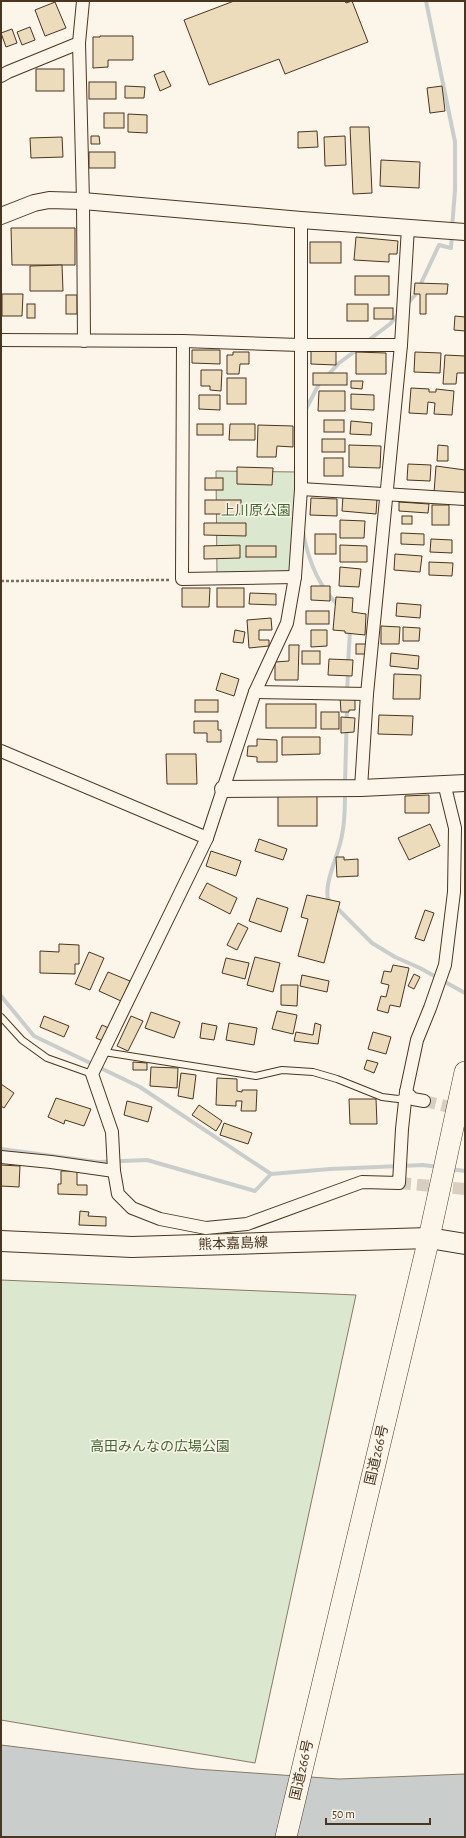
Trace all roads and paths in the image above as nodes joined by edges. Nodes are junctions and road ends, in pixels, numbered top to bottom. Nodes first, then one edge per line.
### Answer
1 (84, 1) edge
2 (79, 43) junction
3 (1, 76) edge
4 (83, 201) junction
5 (1, 216) edge
6 (301, 220) junction
7 (408, 227) junction
8 (465, 232) edge
9 (1, 340) edge
10 (84, 341) junction
11 (183, 341) junction
12 (300, 345) junction
13 (401, 345) junction
14 (301, 489) junction
15 (387, 493) junction
16 (465, 499) edge
17 (295, 577) junction
18 (182, 580) junction
19 (1, 581) edge
20 (255, 692) junction
21 (367, 694) junction
22 (1, 751) edge
23 (444, 783) junction
24 (465, 783) edge
25 (361, 788) junction
26 (223, 789) junction
27 (207, 838) junction
28 (1, 1017) edge
29 (104, 1052) junction
30 (465, 1072) edge
31 (92, 1074) junction
32 (406, 1095) junction
33 (424, 1101) tunnel mouth
34 (1, 1157) edge
35 (114, 1171) junction
36 (430, 1238) junction
37 (1, 1241) edge
38 (465, 1244) edge
39 (286, 1837) edge

1 - 2 street
2 - 3 street
2 - 4 street
4 - 5 street
4 - 6 street
4 - 10 street
6 - 7 street
6 - 12 street
7 - 8 street
7 - 13 street
9 - 10 street
10 - 11 street
11 - 12 street
11 - 18 street
12 - 13 street
12 - 14 street
13 - 15 street
14 - 15 street
14 - 17 street
15 - 16 street
15 - 21 street
17 - 18 street
17 - 20 street
18 - 19 path
20 - 21 street
20 - 26 street
21 - 25 street
22 - 27 street
23 - 24 street
23 - 25 street
23 - 32 street
25 - 26 street
26 - 27 street
27 - 29 street
28 - 31 lane
29 - 31 street
29 - 32 lane
30 - 36 highway, 国道266号
31 - 35 street
32 - 33 street
32 - 35 street
34 - 35 street
36 - 37 main road, 熊本嘉島線
36 - 38 main road, 熊本嘉島線
36 - 39 highway, 国道266号

